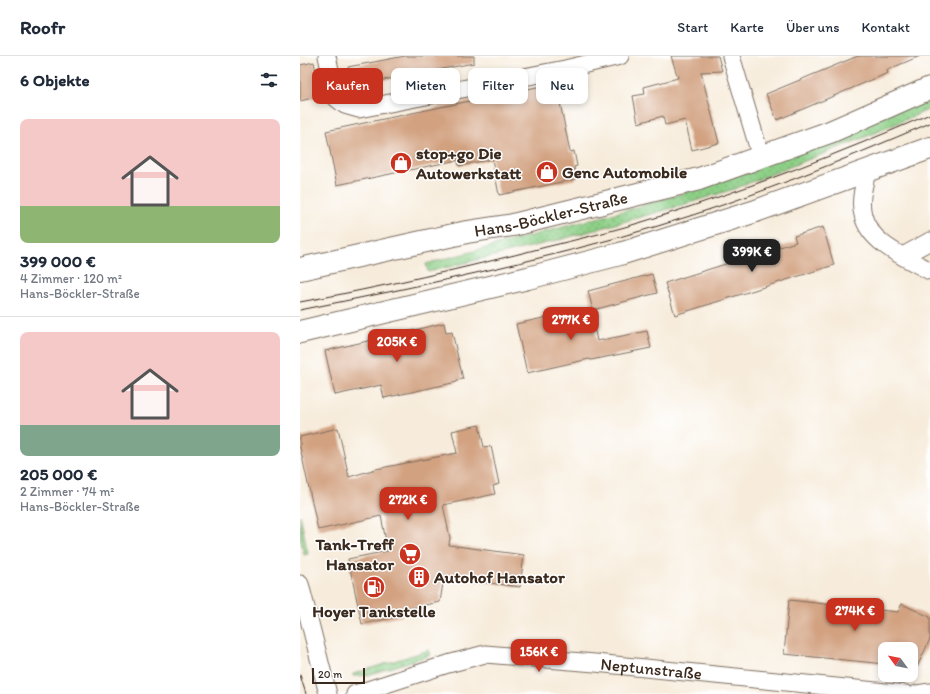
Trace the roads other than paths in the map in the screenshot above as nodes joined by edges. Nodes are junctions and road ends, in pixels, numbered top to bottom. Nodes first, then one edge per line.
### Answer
1 (327, 56) edge
2 (620, 56) edge
3 (731, 56) edge
4 (930, 88) edge
5 (930, 148) edge
6 (761, 157) junction
7 (867, 172) junction
8 (930, 241) edge
9 (903, 256) junction
10 (300, 269) edge
11 (930, 271) edge
12 (300, 332) edge
13 (300, 584) edge
14 (930, 692) edge
15 (328, 694) edge
16 (355, 694) edge
17 (906, 694) edge
18 (917, 694) edge

1 - 2 street
3 - 6 street
4 - 6 main road, Hans-Böckler-Straße
5 - 7 main road
6 - 10 main road, Hans-Böckler-Straße
7 - 9 street
7 - 12 main road
8 - 9 street
9 - 11 street
13 - 15 street
14 - 18 street
16 - 17 street, Neptunstraße

